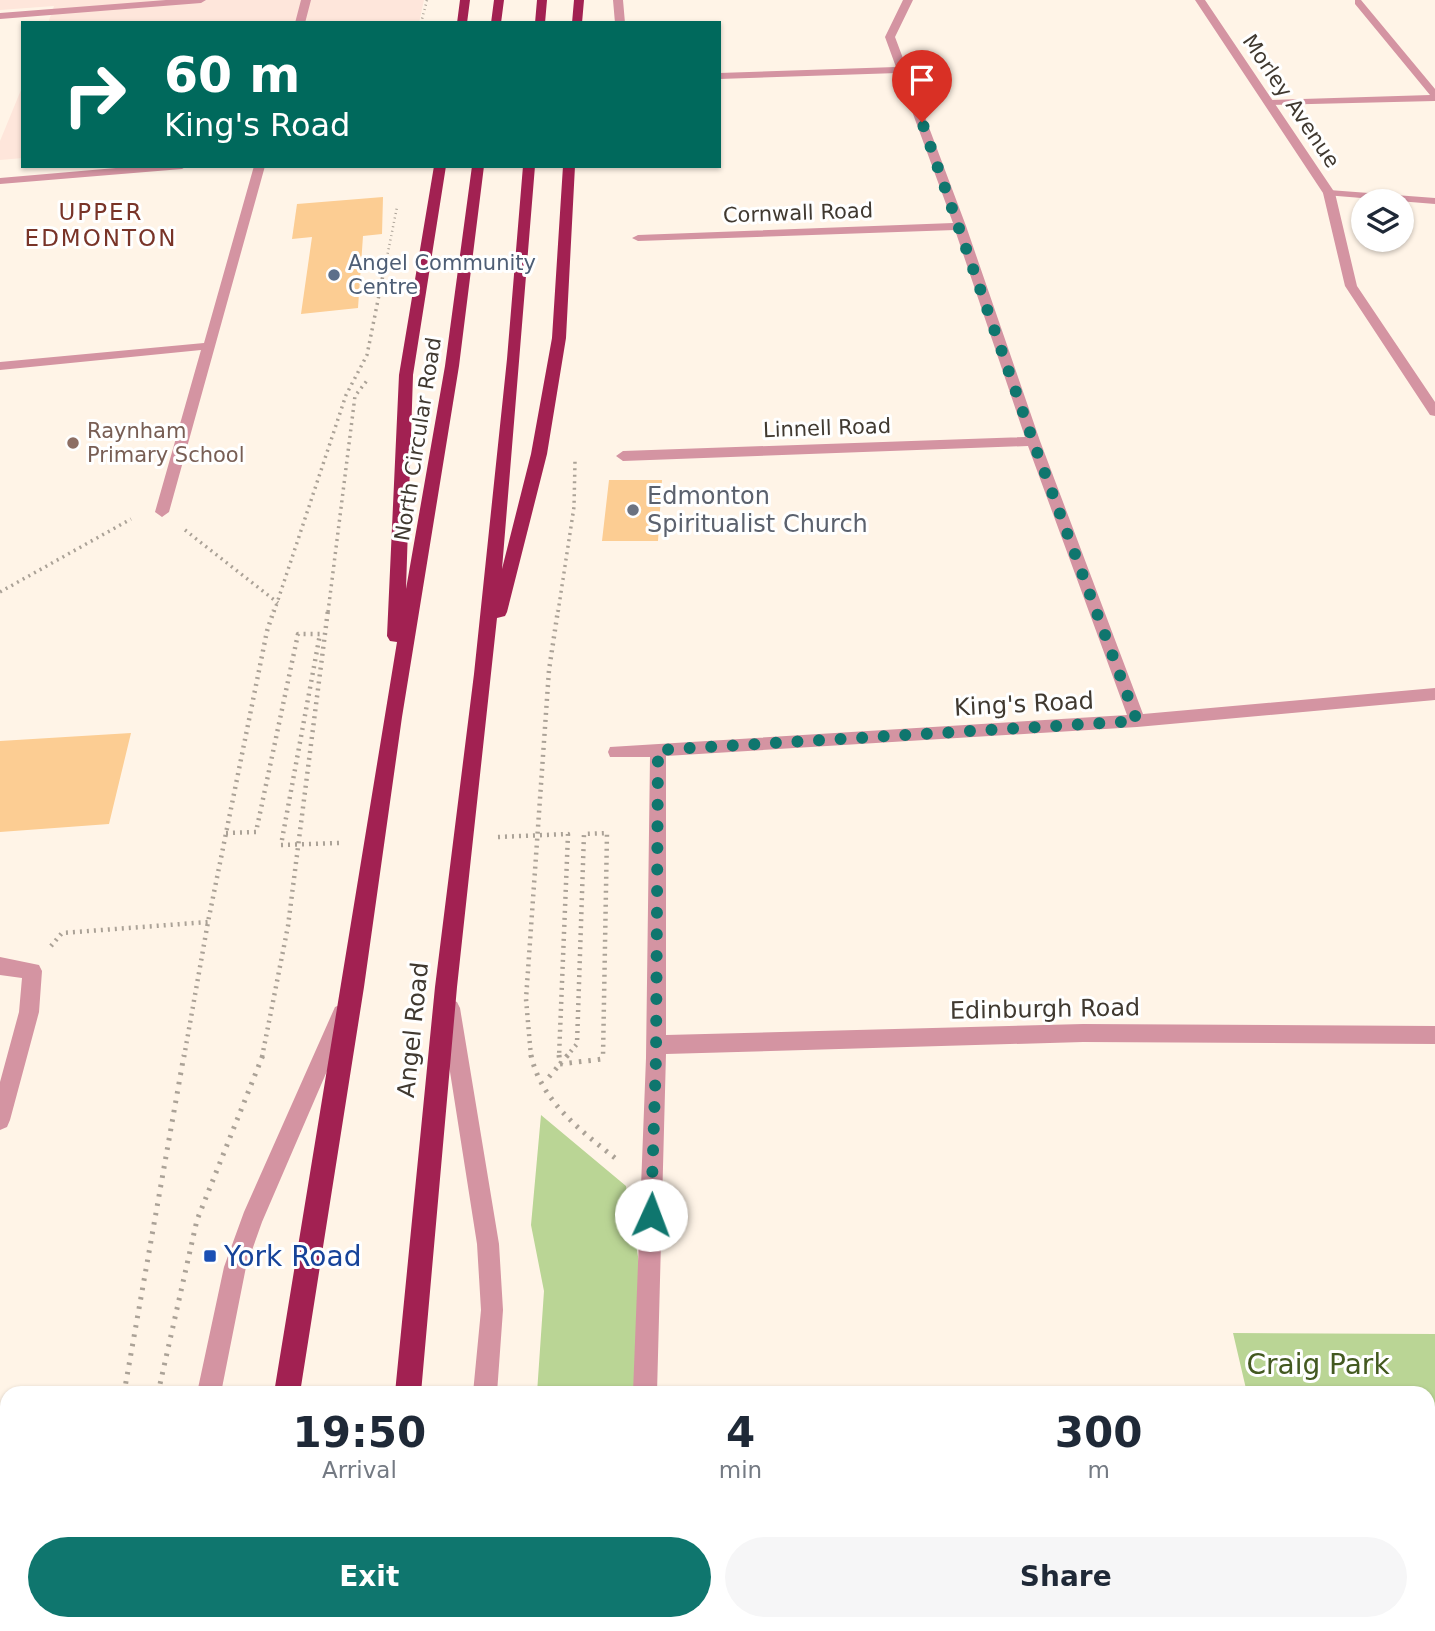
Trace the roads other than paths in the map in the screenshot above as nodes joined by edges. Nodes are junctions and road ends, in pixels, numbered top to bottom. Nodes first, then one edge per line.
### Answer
1 (201, 0) edge
2 (306, 0) edge
3 (465, 0) edge
4 (499, 0) edge
5 (542, 0) edge
6 (579, 0) edge
7 (618, 0) edge
8 (908, 0) edge
9 (1200, 0) edge
10 (1358, 2) dead end
11 (0, 16) edge
12 (301, 21) edge
13 (461, 21) edge
14 (496, 21) edge
15 (540, 21) edge
16 (577, 21) edge
17 (620, 21) edge
18 (903, 70) junction
19 (721, 76) edge
20 (1435, 96) edge
21 (1270, 103) junction
22 (158, 168) edge
23 (259, 168) edge
24 (440, 168) edge
25 (478, 168) edge
26 (529, 168) edge
27 (569, 168) edge
28 (0, 181) edge
29 (1329, 193) junction
30 (1435, 201) edge
31 (960, 226) junction
32 (638, 239) dead end
33 (208, 346) junction
34 (0, 366) edge
35 (1435, 412) edge
36 (1033, 441) junction
37 (623, 456) dead end
38 (162, 512) road end
39 (483, 674) junction
40 (1435, 694) edge
41 (393, 718) junction
42 (1137, 721) junction
43 (658, 750) junction
44 (616, 752) dead end
45 (0, 966) edge
46 (353, 987) junction
47 (446, 987) junction
48 (1435, 1035) edge
49 (656, 1045) junction
50 (0, 1120) edge
51 (210, 1386) edge
52 (288, 1386) edge
53 (409, 1386) edge
54 (486, 1386) edge
55 (645, 1386) edge

1 - 11 street
2 - 12 street
3 - 13 highway
4 - 14 highway
5 - 15 highway
6 - 16 highway
7 - 17 street
8 - 18 street
9 - 21 street, Morley Avenue
10 - 20 street
18 - 19 street
18 - 31 street
20 - 21 street
21 - 29 street, Morley Avenue
22 - 28 street
23 - 33 street
24 - 41 highway
25 - 41 highway, North Circular Road
26 - 39 highway
27 - 39 highway
29 - 30 street
29 - 35 street, Morley Avenue
31 - 32 street, Cornwall Road
31 - 36 street
33 - 34 street
33 - 38 street
36 - 37 street, Linnell Road
36 - 42 street
39 - 47 highway, Angel Road
40 - 42 street, King's Road
41 - 46 highway
42 - 43 street, King's Road
43 - 44 street, King's Road
43 - 49 street
45 - 50 street
46 - 51 street
46 - 52 highway
47 - 53 highway, Angel Road
47 - 54 street
48 - 49 street, Edinburgh Road
49 - 55 street

